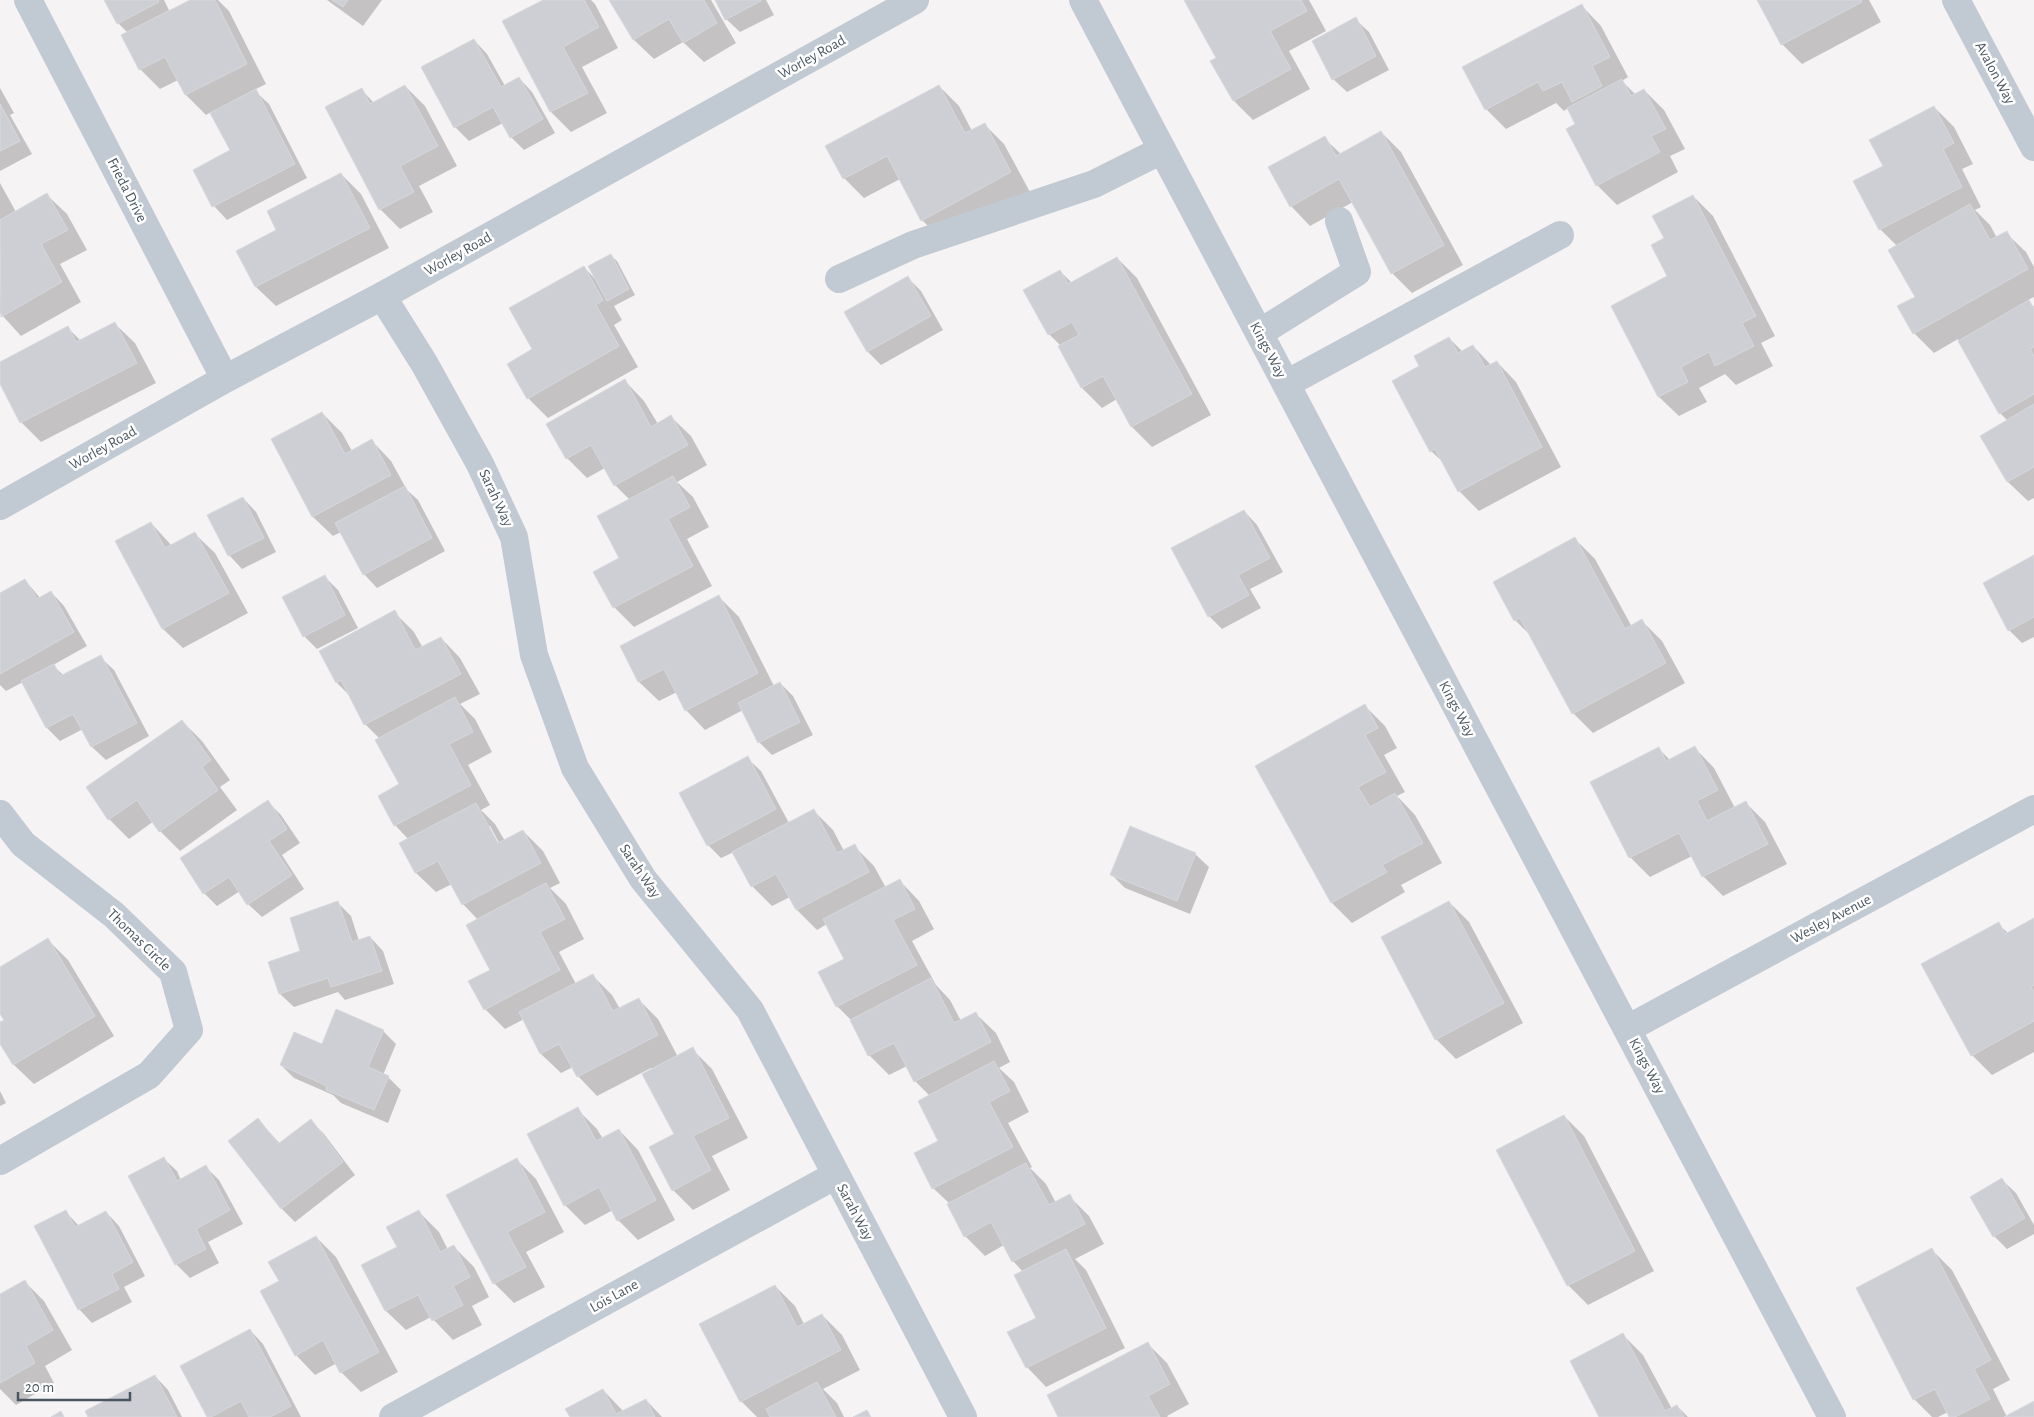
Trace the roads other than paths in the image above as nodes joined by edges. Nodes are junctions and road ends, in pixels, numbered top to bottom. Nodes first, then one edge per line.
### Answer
1 (28, 0) edge
2 (915, 0) edge
3 (1083, 0) edge
4 (1956, 0) edge
5 (2034, 147) edge
6 (1162, 150) junction
7 (1339, 221) dead end
8 (1560, 235) dead end
9 (839, 280) dead end
10 (382, 296) junction
11 (1259, 333) junction
12 (226, 380) junction
13 (1286, 384) junction
14 (0, 506) edge
15 (2034, 809) edge
16 (0, 814) edge
17 (1627, 1029) junction
18 (0, 1161) edge
19 (836, 1175) junction
20 (393, 1417) edge
21 (963, 1417) edge
22 (1832, 1417) edge

1 - 12 street, Frieda Drive
2 - 10 street, Worley Road
3 - 6 street, Kings Way
4 - 5 street, Avalon Way
6 - 9 street
6 - 11 street, Kings Way
7 - 11 street
8 - 13 street
10 - 12 street, Worley Road
10 - 19 street, Sarah Way
11 - 13 street, Kings Way
12 - 14 street, Worley Road
13 - 17 street, Kings Way
15 - 17 street, Wesley Avenue
16 - 18 street, Thomas Circle
17 - 22 street, Kings Way
19 - 20 street, Lois Lane
19 - 21 street, Sarah Way

